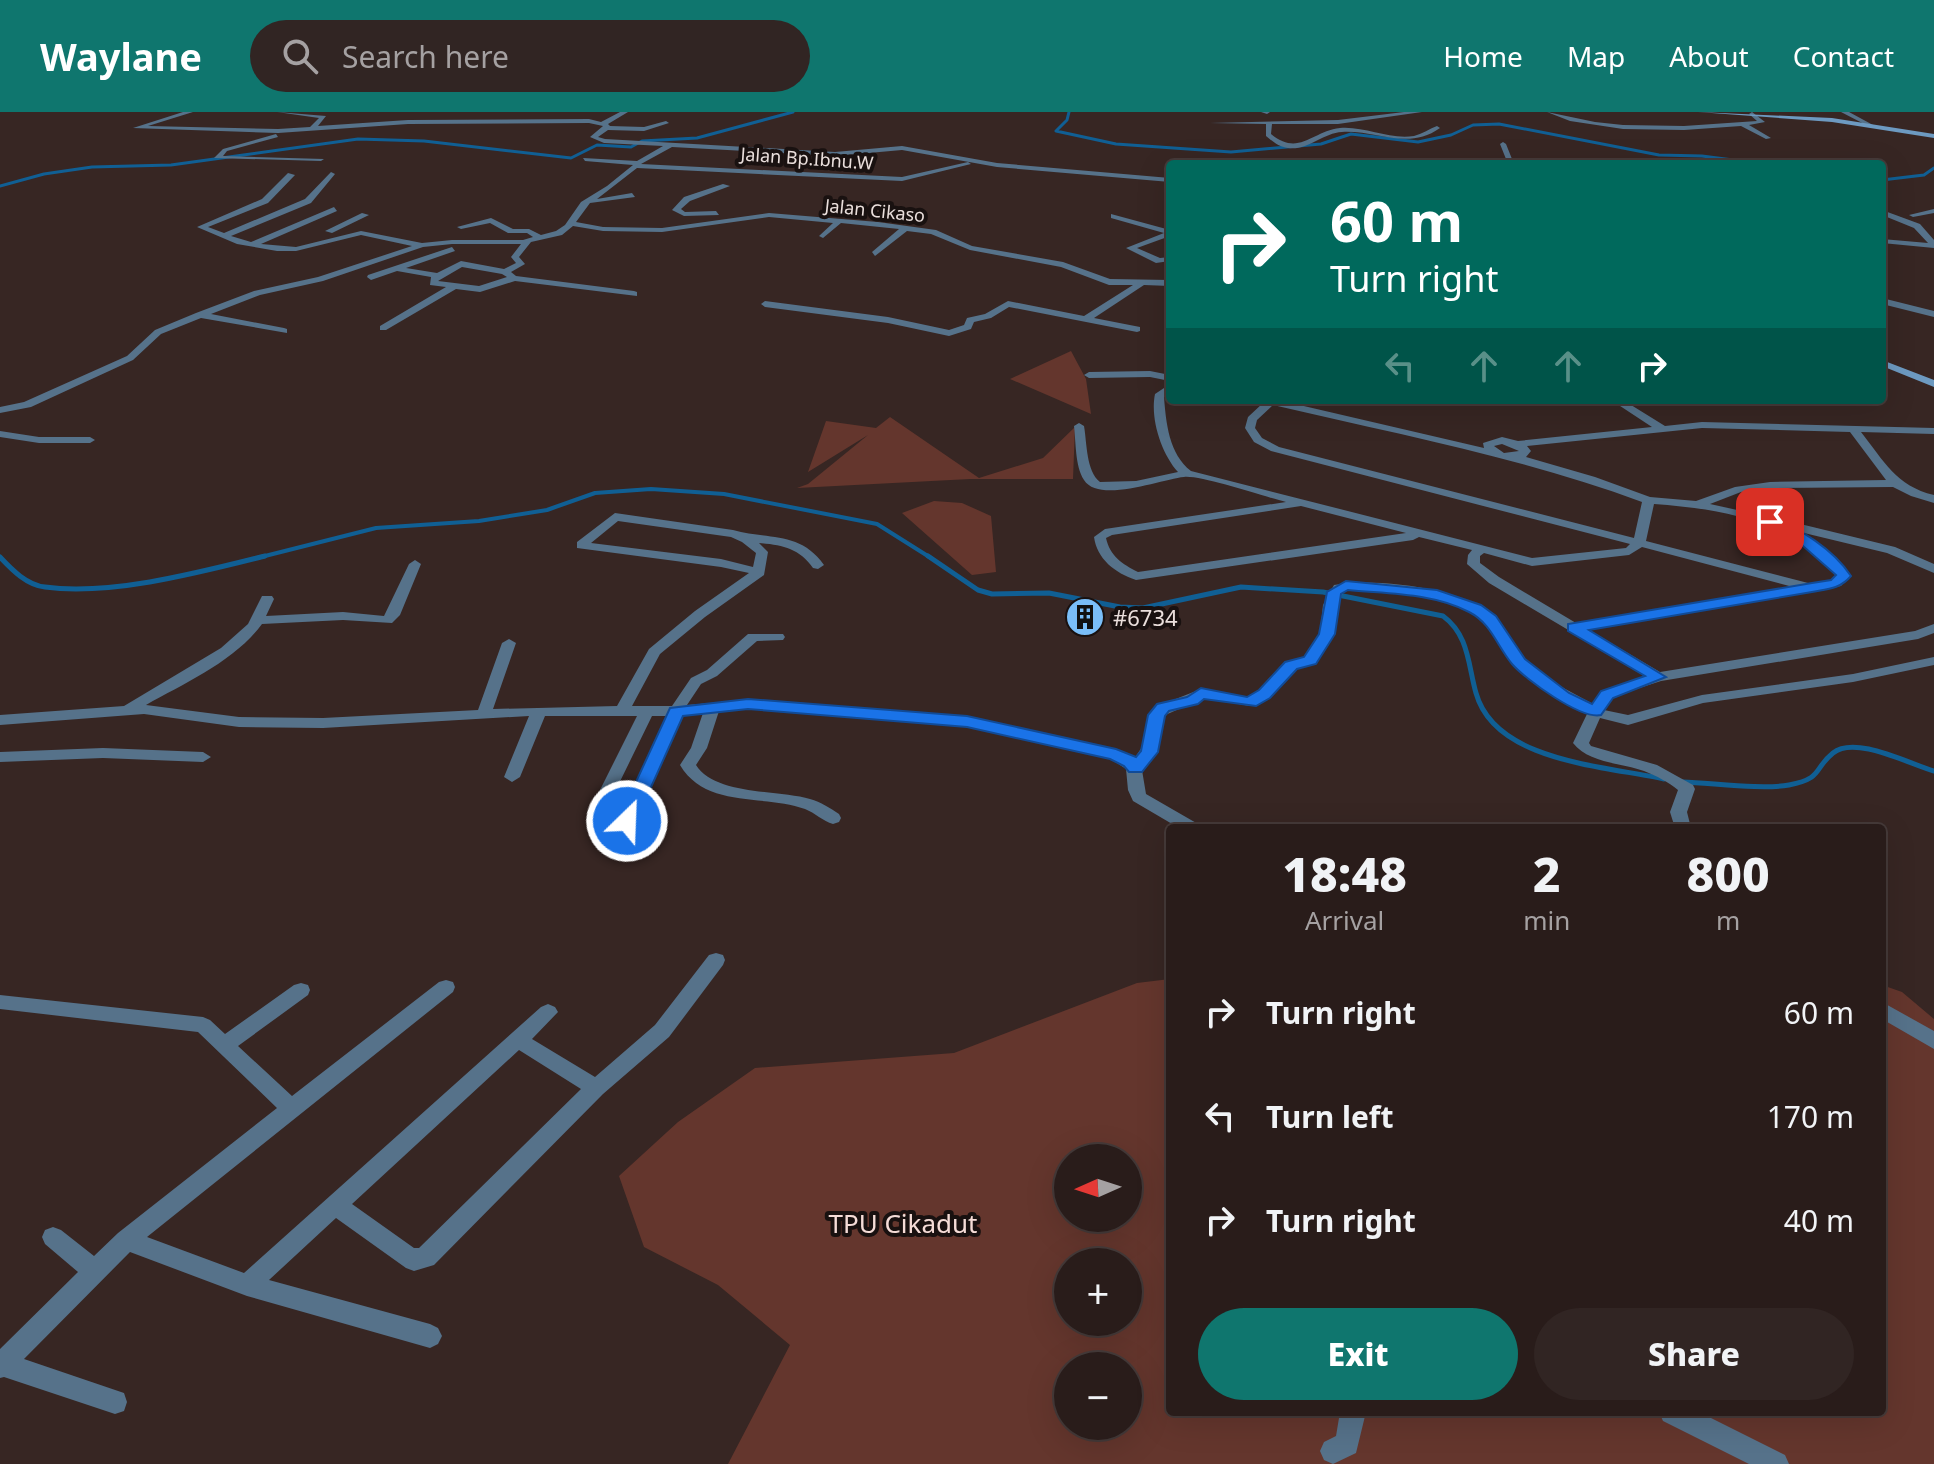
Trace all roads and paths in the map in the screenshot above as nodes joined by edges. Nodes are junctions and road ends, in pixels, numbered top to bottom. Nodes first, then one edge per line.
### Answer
1 (190, 112) edge
2 (280, 112) edge
3 (574, 112) edge
4 (625, 112) edge
5 (1419, 112) edge
6 (1550, 112) edge
7 (1701, 112) edge
8 (1844, 112) edge
9 (1752, 114) junction
10 (497, 121) junction
11 (547, 121) junction
12 (557, 121) junction
13 (666, 123) dead end
14 (1213, 123) dead end
15 (1742, 124) junction
16 (605, 125) junction
17 (1269, 125) junction
18 (1870, 125) junction
19 (1646, 127) junction
20 (1678, 127) junction
21 (1437, 128) dead end
22 (311, 129) junction
23 (485, 129) dead end
24 (535, 129) dead end
25 (1624, 130) dead end
26 (288, 131) junction
27 (1934, 136) edge
28 (1768, 138) dead end
29 (1701, 139) dead end
30 (1503, 144) dead end
31 (670, 145) junction
32 (795, 152) junction
33 (321, 159) dead end
34 (585, 159) dead end
35 (1509, 160) edge
36 (975, 162) junction
37 (637, 165) junction
38 (783, 168) dead end
39 (331, 174) dead end
40 (291, 175) dead end
41 (1166, 180) edge
42 (726, 186) dead end
43 (632, 195) dead end
44 (584, 204) junction
45 (1886, 206) edge
46 (334, 209) dead end
47 (1934, 211) edge
48 (1886, 214) edge
49 (365, 215) dead end
50 (769, 215) junction
51 (1913, 215) junction
52 (1114, 216) dead end
53 (839, 221) junction
54 (571, 223) junction
55 (1931, 224) dead end
56 (461, 227) dead end
57 (906, 227) junction
58 (1166, 231) edge
59 (1166, 234) edge
60 (224, 236) junction
61 (823, 236) dead end
62 (541, 239) junction
63 (528, 241) junction
64 (1886, 241) edge
65 (473, 242) junction
66 (1906, 243) junction
67 (253, 244) junction
68 (422, 245) junction
69 (1162, 246) dead end
70 (1934, 246) edge
71 (287, 250) junction
72 (875, 254) dead end
73 (1141, 254) junction
74 (1918, 256) dead end
75 (421, 259) junction
76 (1166, 260) edge
77 (461, 264) junction
78 (395, 268) junction
79 (509, 275) junction
80 (438, 276) junction
81 (371, 277) dead end
82 (1141, 283) junction
83 (1166, 283) edge
84 (454, 286) junction
85 (480, 289) junction
86 (634, 294) dead end
87 (468, 297) dead end
88 (1886, 301) edge
89 (1886, 302) edge
90 (765, 304) dead end
91 (1934, 307) edge
92 (1934, 314) edge
93 (197, 315) junction
94 (1086, 319) junction
95 (383, 328) dead end
96 (1137, 329) dead end
97 (284, 331) dead end
98 (1886, 365) edge
99 (1089, 375) dead end
100 (1166, 377) edge
101 (1934, 384) edge
102 (1166, 390) edge
103 (1265, 404) edge
104 (1287, 404) edge
105 (1313, 404) edge
106 (1622, 404) edge
107 (0, 410) edge
108 (1079, 426) dead end
109 (1661, 428) junction
110 (1934, 431) edge
111 (1857, 433) junction
112 (0, 434) edge
113 (1934, 438) edge
114 (90, 440) dead end
115 (1491, 449) junction
116 (1519, 450) junction
117 (1187, 473) junction
118 (1895, 483) junction
119 (1739, 489) junction
120 (1934, 499) edge
121 (1648, 500) junction
122 (1302, 503) junction
123 (1696, 504) junction
124 (1747, 515) junction
125 (1770, 522) junction
126 (1420, 535) junction
127 (746, 539) junction
128 (782, 542) junction
129 (1640, 543) junction
130 (1480, 550) junction
131 (762, 552) junction
132 (415, 564) dead end
133 (818, 565) dead end
134 (1934, 569) edge
135 (759, 572) junction
136 (1812, 588) junction
137 (267, 599) dead end
138 (258, 620) junction
139 (1574, 627) junction
140 (1934, 628) edge
141 (778, 637) dead end
142 (509, 643) dead end
143 (1934, 661) edge
144 (1658, 677) junction
145 (713, 706) junction
146 (126, 709) junction
147 (623, 709) junction
148 (647, 710) junction
149 (539, 711) junction
150 (676, 711) junction
151 (1595, 712) junction
152 (484, 714) junction
153 (0, 720) edge
154 (0, 757) edge
155 (203, 757) dead end
156 (1135, 768) junction
157 (512, 777) dead end
158 (601, 804) dead end
159 (833, 818) dead end
160 (627, 821) dead end
161 (1185, 824) edge
162 (1681, 824) edge
163 (716, 960) dead end
164 (446, 987) dead end
165 (301, 990) dead end
166 (0, 1002) edge
167 (548, 1012) dead end
168 (1886, 1012) edge
169 (518, 1040) junction
170 (1934, 1041) edge
171 (226, 1044) junction
172 (596, 1088) junction
173 (292, 1109) junction
174 (335, 1205) junction
175 (53, 1237) dead end
176 (126, 1240) junction
177 (95, 1271) junction
178 (247, 1285) junction
179 (430, 1336) dead end
180 (1, 1365) edge
181 (115, 1402) dead end
182 (1352, 1416) edge
183 (1680, 1416) edge
184 (1333, 1451) dead end
185 (1776, 1464) edge

1 - 26 street
2 - 22 street
3 - 12 street
4 - 16 street
5 - 17 street
6 - 19 street
7 - 9 street
8 - 18 street
9 - 15 street
9 - 18 street
10 - 11 street
10 - 22 street
10 - 23 street
11 - 12 street
11 - 24 street
12 - 16 street
13 - 16 street
14 - 17 street
15 - 20 street
15 - 28 street
16 - 31 street
17 - 21 street
18 - 27 street
19 - 20 street
19 - 25 street
20 - 29 street
22 - 26 street
26 - 33 street
30 - 35 street
31 - 32 street
31 - 37 street
32 - 36 street
32 - 38 street
34 - 37 street, Jalan Bp.Ibnu.W
36 - 37 street, Jalan Bp.Ibnu.W
36 - 41 street
37 - 44 street
39 - 60 street
40 - 60 street
42 - 50 street
43 - 44 street
44 - 54 street
45 - 51 street
46 - 67 street
47 - 51 street
48 - 70 street
49 - 71 street
50 - 53 street, Jalan Cikaso
50 - 54 street, Jalan Cikaso
51 - 55 street
52 - 58 street
53 - 57 street, Jalan Cikaso
53 - 61 street
54 - 62 street
56 - 62 street
57 - 72 street
57 - 82 street, Jalan Cikaso
59 - 73 street
60 - 67 street
62 - 63 street
63 - 65 street
63 - 79 street
64 - 66 street
65 - 68 street
65 - 75 street
66 - 70 street
66 - 74 street
67 - 71 street
68 - 71 street
68 - 93 street
69 - 73 street
73 - 76 street
75 - 77 street
75 - 78 street
77 - 79 street
77 - 80 street
78 - 80 street
78 - 81 street
79 - 85 street
79 - 86 street
80 - 84 street
82 - 83 street, Jalan Cikaso
82 - 94 street
84 - 85 street
84 - 95 street
85 - 87 street
88 - 91 street
89 - 92 street
90 - 94 street
93 - 97 street
93 - 107 street
94 - 96 street
98 - 101 street
99 - 100 street
102 - 117 street
103 - 129 street
104 - 115 street
105 - 115 street
106 - 109 street
108 - 117 street
109 - 111 street
109 - 116 street
110 - 111 street
111 - 113 street
111 - 116 street
111 - 118 street
112 - 114 street
115 - 116 street
116 - 121 street
117 - 122 street
118 - 119 street
118 - 120 street
119 - 123 street
119 - 124 street
121 - 123 street
121 - 129 street
122 - 126 street
122 - 126 street
123 - 124 street
124 - 125 street
125 - 134 street
125 - 136 street
126 - 130 street
127 - 128 street
127 - 131 street
127 - 135 street
128 - 131 street
128 - 133 street
129 - 130 street
129 - 136 street
130 - 139 street
131 - 135 street
132 - 138 street
135 - 147 street
136 - 139 street
137 - 138 street
138 - 146 street
139 - 144 street
140 - 144 street
141 - 150 street
142 - 152 street
143 - 151 street
144 - 151 street
145 - 150 street
145 - 156 street
145 - 159 street
146 - 152 street
146 - 153 street
147 - 148 street
147 - 149 street
148 - 150 street
148 - 158 street
149 - 152 street
149 - 157 street
150 - 160 street
151 - 156 street
151 - 162 street
154 - 155 street
156 - 161 street
163 - 172 street
164 - 173 street
165 - 171 street
166 - 171 street
167 - 169 street
168 - 170 street
169 - 172 street
169 - 174 street
171 - 173 street
172 - 174 street
173 - 176 street
174 - 178 street
175 - 177 street
176 - 177 street
176 - 178 street
177 - 180 street
178 - 179 street
180 - 181 street
182 - 184 street
183 - 185 street

